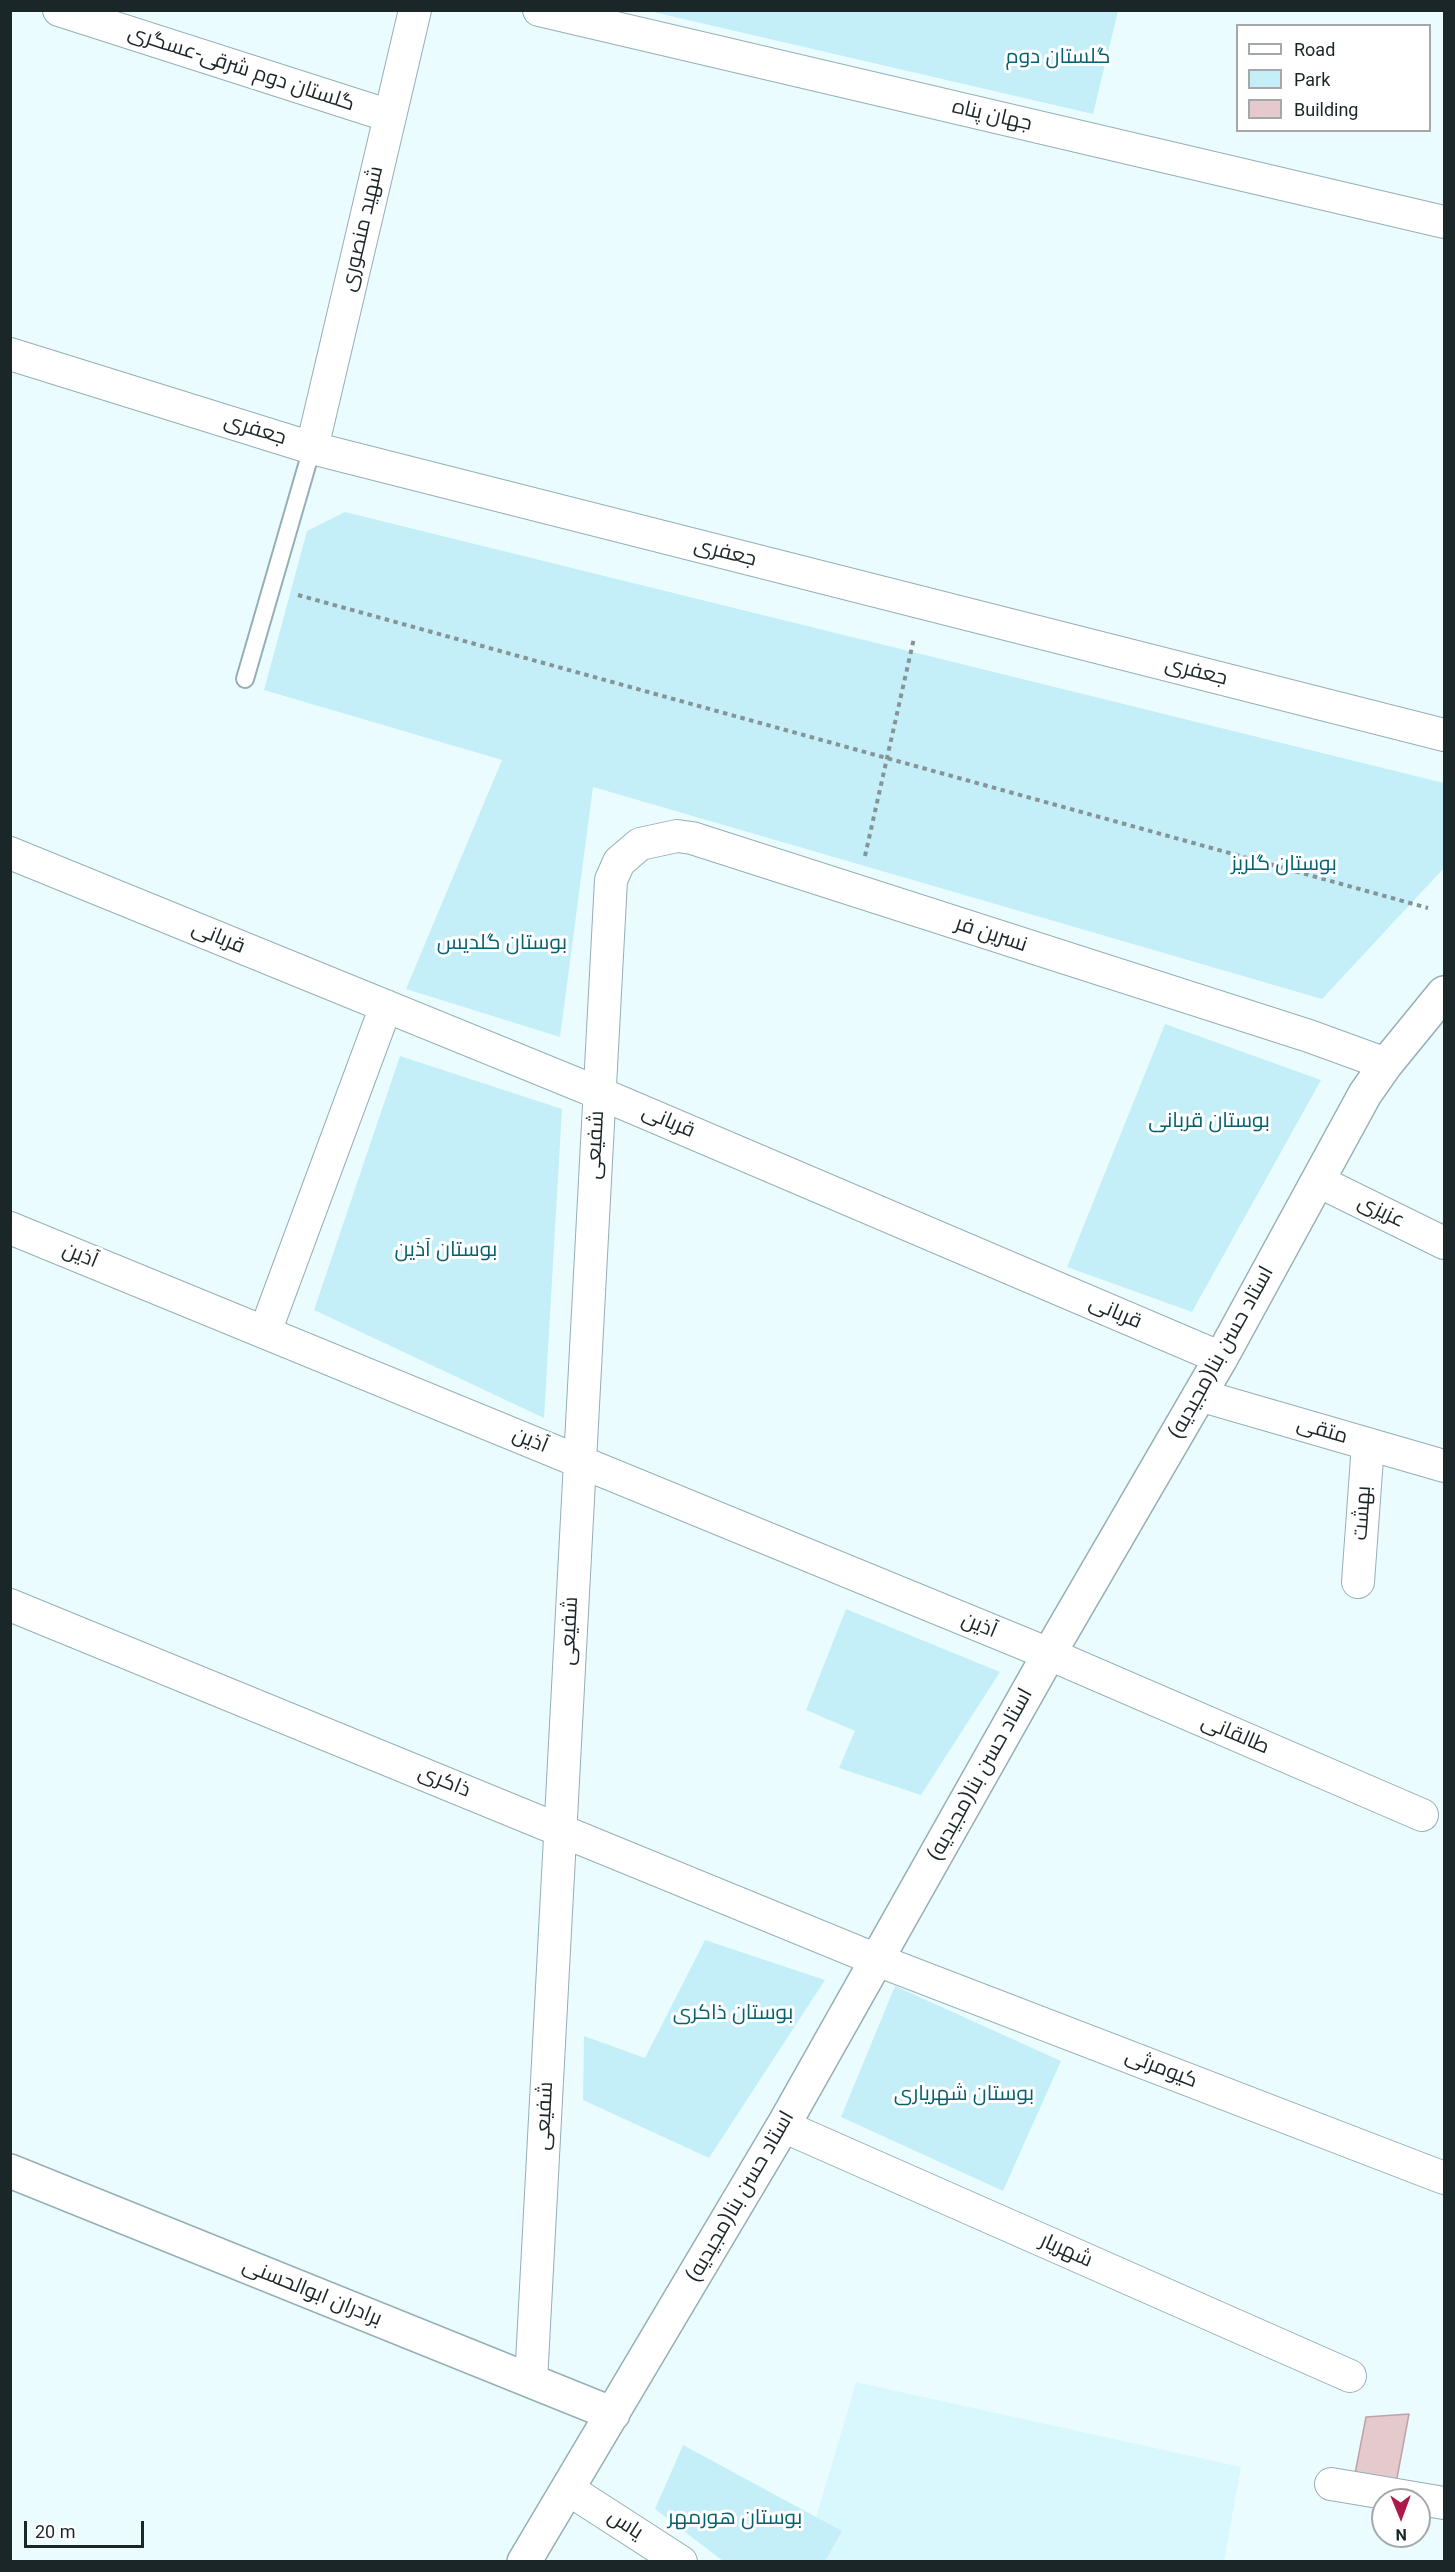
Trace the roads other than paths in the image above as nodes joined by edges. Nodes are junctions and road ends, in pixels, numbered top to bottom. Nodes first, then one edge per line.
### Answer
1 (59, 10) edge
2 (415, 10) edge
3 (539, 10) edge
4 (390, 116) junction
5 (1444, 222) edge
6 (10, 354) edge
7 (312, 448) junction
8 (245, 679) dead end
9 (1444, 735) edge
10 (10, 853) edge
11 (610, 880) joint
12 (1444, 993) edge
13 (386, 1006) junction
14 (1386, 1064) junction
15 (599, 1093) junction
16 (1318, 1181) junction
17 (10, 1228) edge
18 (1444, 1244) edge
19 (265, 1332) junction
20 (1221, 1358) junction
21 (1199, 1395) junction
22 (1368, 1444) junction
23 (579, 1461) junction
24 (1444, 1466) edge
25 (1358, 1581) dead end
26 (10, 1605) edge
27 (1049, 1654) junction
28 (1422, 1815) dead end
29 (561, 1830) junction
30 (877, 1960) junction
31 (783, 2126) junction
32 (10, 2171) edge
33 (1444, 2178) edge
34 (1350, 2376) dead end
35 (531, 2381) junction
36 (613, 2414) junction
37 (1331, 2484) dead end
38 (568, 2489) junction
39 (1444, 2503) edge
40 (524, 2562) edge
41 (681, 2562) edge

1 - 4 street, گلستان دوم شرقی-عسگری
2 - 4 street, شهید منصوری
3 - 5 street, جهان پناه
4 - 7 street, شهید منصوری
6 - 7 street, جعفری
7 - 8 lane
7 - 9 street, جعفری
10 - 13 street, قربانی
11 - 14 street, نسرین فر
11 - 15 street, شفیعی
12 - 14 main road, استاد حسن بنا(مجیدیه)
13 - 15 street, قربانی
13 - 19 street
14 - 16 main road, استاد حسن بنا(مجیدیه)
15 - 20 street, قربانی
15 - 23 street, شفیعی
16 - 18 street, عزیزی
16 - 20 main road, استاد حسن بنا(مجیدیه)
17 - 19 street, آذین
19 - 23 street, آذین
20 - 21 main road, استاد حسن بنا(مجیدیه)
21 - 22 street, متقی
21 - 27 main road, استاد حسن بنا(مجیدیه)
22 - 24 street, متقی
22 - 25 street, بهشت
23 - 27 street, آذین
23 - 29 street, شفیعی
26 - 29 street, ذاکری
27 - 28 street, طالقانی
27 - 30 main road, استاد حسن بنا(مجیدیه)
29 - 30 street, ذاکری
29 - 35 street, شفیعی
30 - 31 main road, استاد حسن بنا(مجیدیه)
30 - 33 street, کیومرثی
31 - 34 street, شهریار
31 - 36 main road, استاد حسن بنا(مجیدیه)
32 - 35 main road, برادران ابوالحسنی
35 - 36 main road, برادران ابوالحسنی
36 - 38 main road, استاد حسن بنا(مجیدیه)
37 - 39 street
38 - 40 main road, استاد حسن بنا(مجیدیه)
38 - 41 street, یاس

